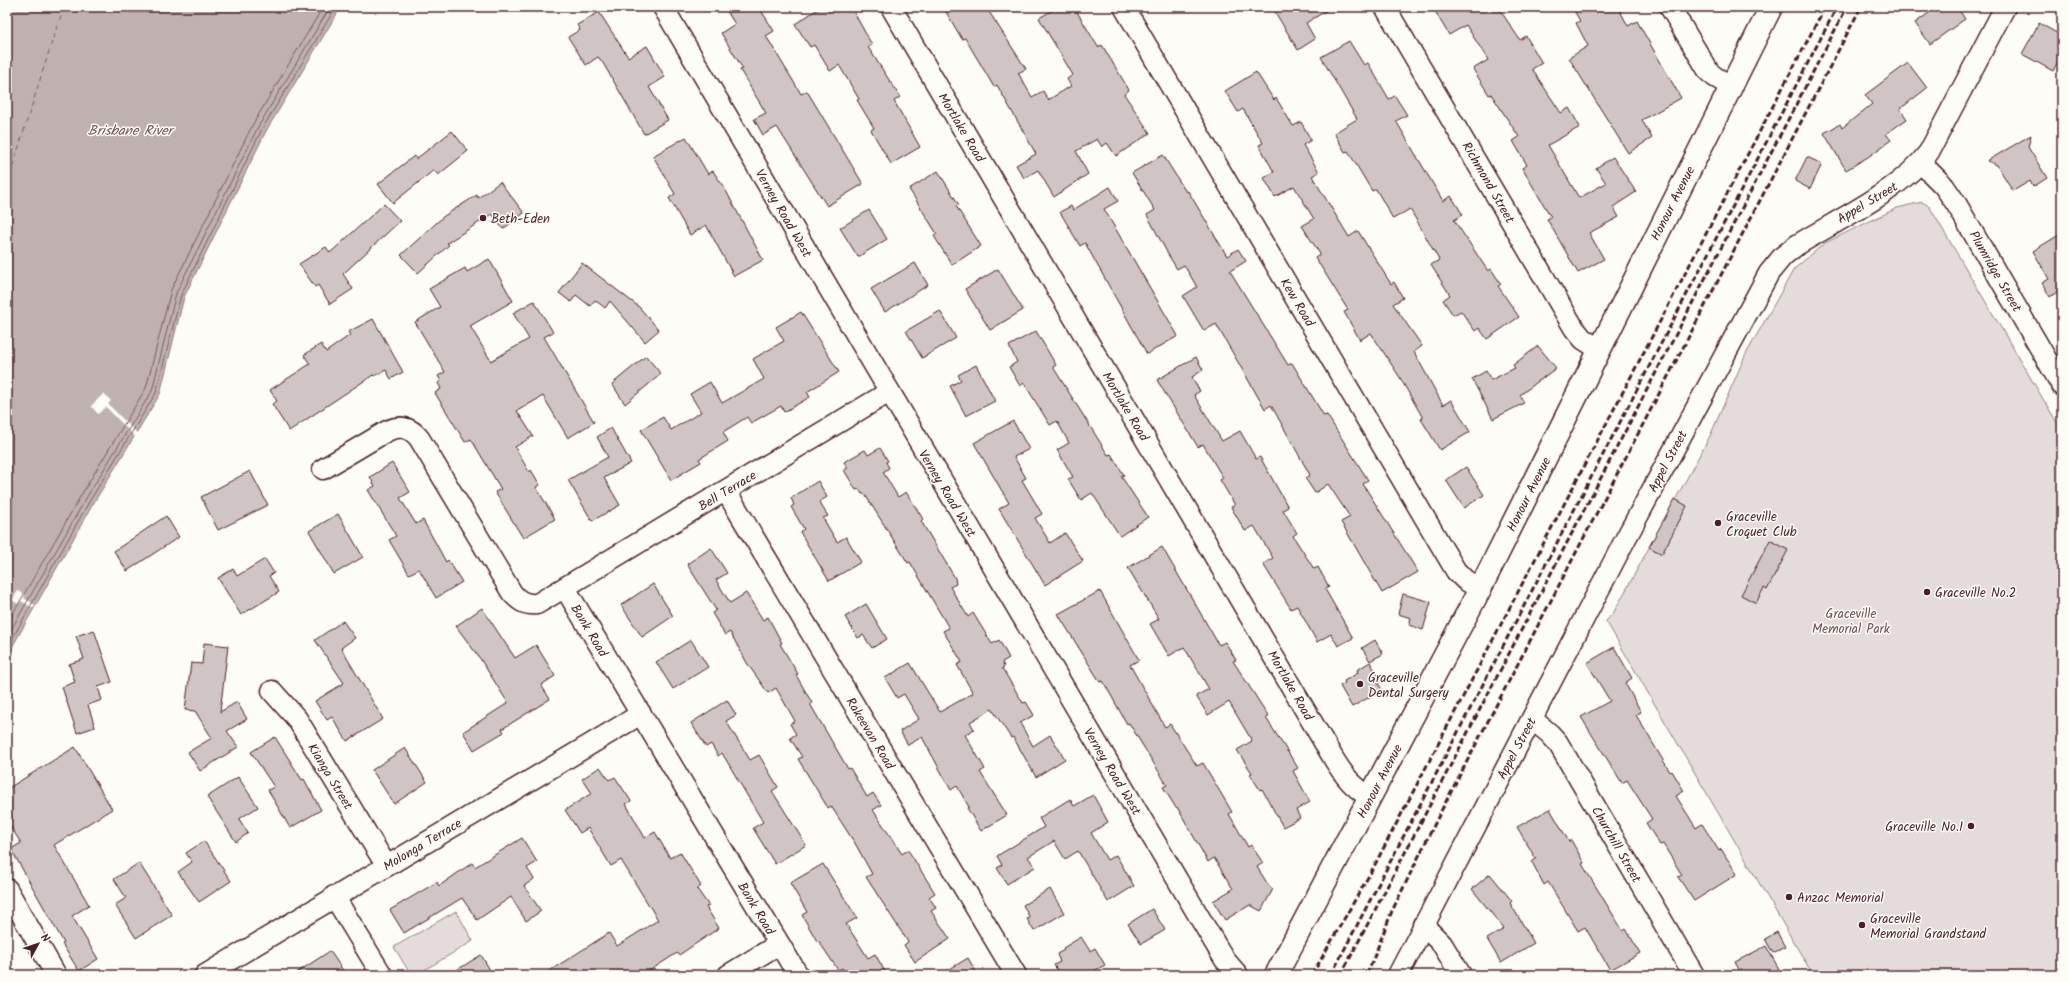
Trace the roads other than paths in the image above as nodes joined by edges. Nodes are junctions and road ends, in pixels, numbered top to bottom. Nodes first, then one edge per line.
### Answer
1 (663, 7) edge
2 (891, 7) edge
3 (1124, 7) edge
4 (1385, 7) edge
5 (1670, 7) edge
6 (1771, 7) edge
7 (2005, 7) edge
8 (1731, 86) junction
9 (1921, 163) junction
10 (1600, 350) junction
11 (2062, 386) edge
12 (889, 392) junction
13 (323, 470) dead end
14 (726, 491) junction
15 (565, 588) junction
16 (1480, 589) junction
17 (272, 691) dead end
18 (641, 714) junction
19 (1532, 719) junction
20 (1370, 797) junction
21 (386, 865) junction
22 (7, 890) edge
23 (334, 896) junction
24 (1423, 925) junction
25 (779, 944) junction
26 (56, 975) edge
27 (205, 975) edge
28 (382, 975) edge
29 (728, 975) edge
30 (798, 975) edge
31 (1016, 975) edge
32 (1238, 975) edge
33 (1276, 975) edge
34 (1398, 975) edge
35 (1461, 975) edge
36 (1694, 975) edge

1 - 12 street, Verney Road West
2 - 20 street, Mortlake Road
3 - 16 street, Kew Road
4 - 10 street, Richmond Street
5 - 8 street
6 - 8 main road, Honour Avenue
7 - 9 street, Appel Street
8 - 10 main road, Honour Avenue
9 - 11 street, Plumridge Street
9 - 19 street, Appel Street
10 - 16 main road, Honour Avenue
12 - 14 street, Bell Terrace
12 - 32 street, Verney Road West
13 - 15 street
14 - 15 street, Bell Terrace
14 - 31 street, Rakeevan Road
15 - 18 street, Bank Road
16 - 20 main road, Honour Avenue
17 - 21 street, Kianga Street
18 - 21 street, Molonga Terrace
18 - 25 street, Bank Road
19 - 24 street, Appel Street
19 - 36 street, Churchill Street
20 - 33 main road, Honour Avenue
21 - 23 street, Molonga Terrace
22 - 26 street
23 - 27 street, Molonga Terrace
23 - 28 street
24 - 34 street, Appel Street
24 - 35 street
25 - 29 street
25 - 30 street, Bank Road

